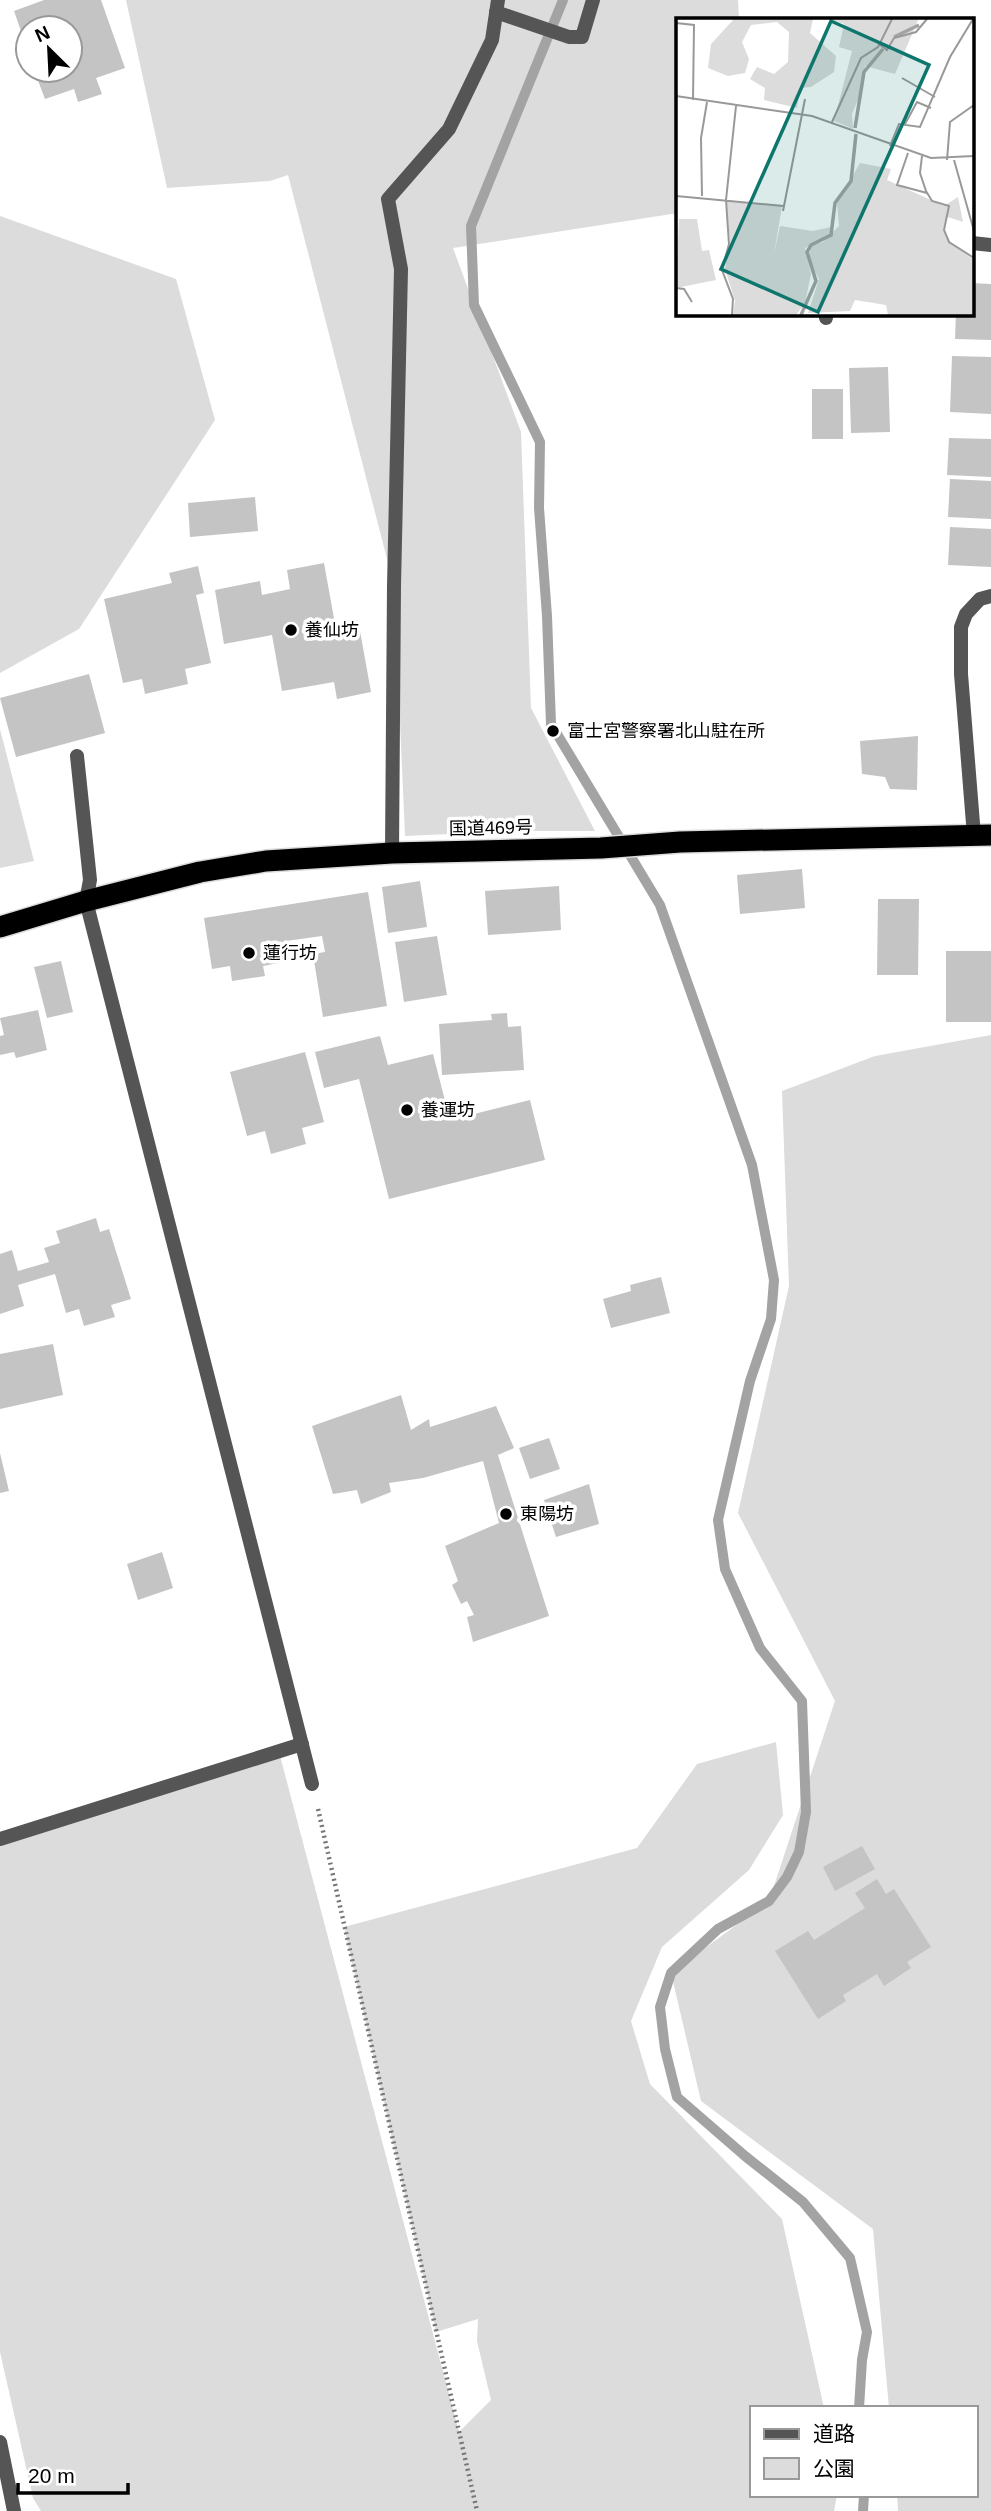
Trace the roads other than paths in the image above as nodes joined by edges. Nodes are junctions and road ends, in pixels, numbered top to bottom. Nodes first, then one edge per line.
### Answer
1 (593, 0) edge
2 (497, 6) edge
3 (991, 596) edge
4 (77, 756) dead end
5 (983, 835) edge
6 (392, 853) junction
7 (86, 901) junction
8 (0, 927) edge
9 (302, 1744) junction
10 (312, 1784) road end
11 (0, 1839) edge
12 (0, 2442) edge
13 (14, 2511) edge

1 - 2 street
2 - 6 street
3 - 5 street
4 - 7 street
5 - 6 highway, 国道469号
6 - 7 highway, 国道469号
7 - 8 highway, 国道469号
7 - 9 street
9 - 10 street
9 - 11 street
12 - 13 street

